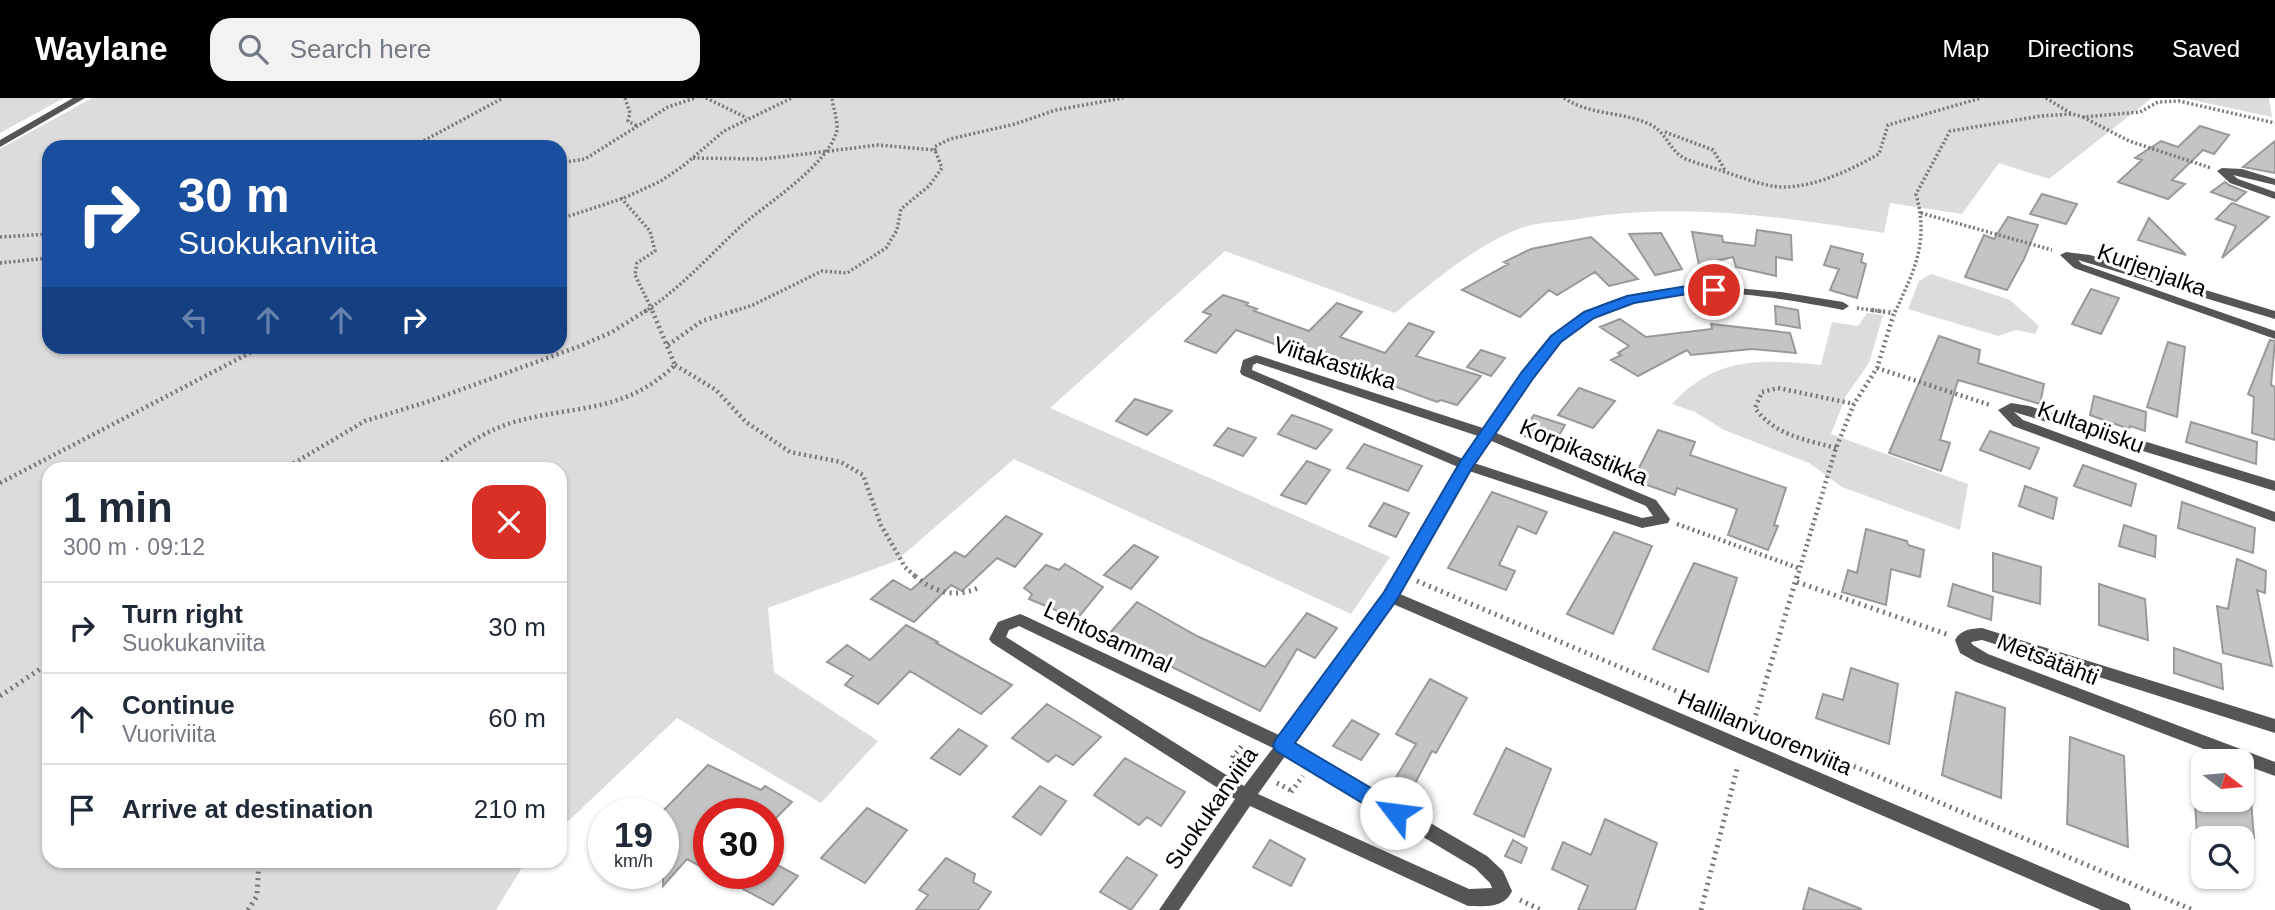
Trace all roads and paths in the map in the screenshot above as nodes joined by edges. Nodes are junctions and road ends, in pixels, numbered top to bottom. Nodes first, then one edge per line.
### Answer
1 (80, 98) edge
2 (503, 98) edge
3 (625, 98) edge
4 (695, 98) edge
5 (706, 98) edge
6 (792, 98) edge
7 (832, 98) edge
8 (1123, 98) edge
9 (1564, 98) edge
10 (1981, 98) edge
11 (2046, 98) edge
12 (2071, 114) junction
13 (2083, 117) junction
14 (747, 118) junction
15 (2275, 123) edge
16 (638, 127) junction
17 (1661, 130) junction
18 (425, 140) edge
19 (0, 144) edge
20 (935, 150) junction
21 (825, 152) junction
22 (694, 158) junction
23 (567, 162) edge
24 (1725, 170) junction
25 (2222, 171) junction
26 (2275, 182) edge
27 (2275, 196) edge
28 (621, 198) junction
29 (1920, 213) junction
30 (567, 217) edge
31 (42, 234) edge
32 (0, 237) edge
33 (2066, 255) junction
34 (42, 259) edge
35 (0, 263) edge
36 (1843, 306) joint
37 (652, 308) junction
38 (1894, 313) junction
39 (2275, 316) edge
40 (2275, 335) edge
41 (668, 345) junction
42 (567, 351) edge
43 (247, 354) edge
44 (559, 354) edge
45 (675, 366) junction
46 (1877, 368) junction
47 (1854, 404) junction
48 (2004, 410) junction
49 (1486, 433) junction
50 (1836, 449) junction
51 (296, 462) edge
52 (442, 462) edge
53 (1465, 465) junction
54 (0, 483) edge
55 (2275, 486) edge
56 (2275, 517) edge
57 (1663, 519) junction
58 (1801, 569) junction
59 (1404, 576) junction
60 (1797, 582) junction
61 (978, 588) dead end
62 (1390, 596) junction
63 (1963, 640) junction
64 (42, 668) edge
65 (0, 696) edge
66 (1753, 724) junction
67 (2275, 726) edge
68 (1253, 731) junction
69 (1283, 745) junction
70 (1744, 748) junction
71 (1311, 764) junction
72 (2275, 769) edge
73 (1217, 778) junction
74 (1245, 796) junction
75 (1277, 813) junction
76 (259, 868) edge
77 (248, 910) edge
78 (1168, 910) edge
79 (1701, 910) edge
80 (2122, 910) edge
81 (2193, 910) edge

1 - 19 street
2 - 18 path
3 - 16 path
4 - 16 path
5 - 14 path
6 - 14 path
7 - 21 path
8 - 20 path
9 - 17 path
10 - 24 path
11 - 12 path
12 - 13 path
12 - 29 path
13 - 15 path
13 - 25 path
14 - 22 path
16 - 23 path
17 - 24 path
17 - 24 path
20 - 21 path
20 - 41 path
21 - 22 path
21 - 37 path
22 - 28 path
25 - 26 street
25 - 27 street
28 - 30 path
28 - 37 path
29 - 33 path
29 - 38 path
31 - 32 path
33 - 39 street, Kurjenjalka
33 - 40 street, Kurjenjalka
34 - 35 path
36 - 38 path
36 - 49 street, Suokukanviita
37 - 41 path
37 - 42 path
38 - 46 path
41 - 45 path
43 - 54 path
44 - 51 path
45 - 52 path
45 - 61 path
46 - 47 path
46 - 48 path
47 - 50 path
47 - 50 path
48 - 55 street, Kultapiisku
48 - 56 street, Kultapiisku
49 - 53 street, Suokukanviita
49 - 53 street, Viitakastikka
49 - 57 street, Korpikastikka
50 - 58 path
53 - 57 street, Korpikastikka
53 - 59 street, Suokukanviita
57 - 58 path
58 - 60 path
59 - 62 street, Suokukanviita
59 - 66 path
60 - 63 path
60 - 66 path
62 - 69 street, Suokukanviita
62 - 70 street, Hallilanvuorenviita
63 - 67 street, Metsätähti
63 - 72 street, Metsätähti
64 - 65 path
66 - 70 path
66 - 81 path
68 - 69 street, Lehtosammal
68 - 73 path
68 - 73 street, Lehtosammal
69 - 71 street, Lehtosammal
69 - 74 street, Suokukanviita
70 - 79 path
70 - 80 street, Hallilanvuorenviita
71 - 75 path
71 - 75 street, Lehtosammal
73 - 74 street, Lehtosammal
74 - 75 street, Lehtosammal
74 - 78 street, Suokukanviita
76 - 77 path

